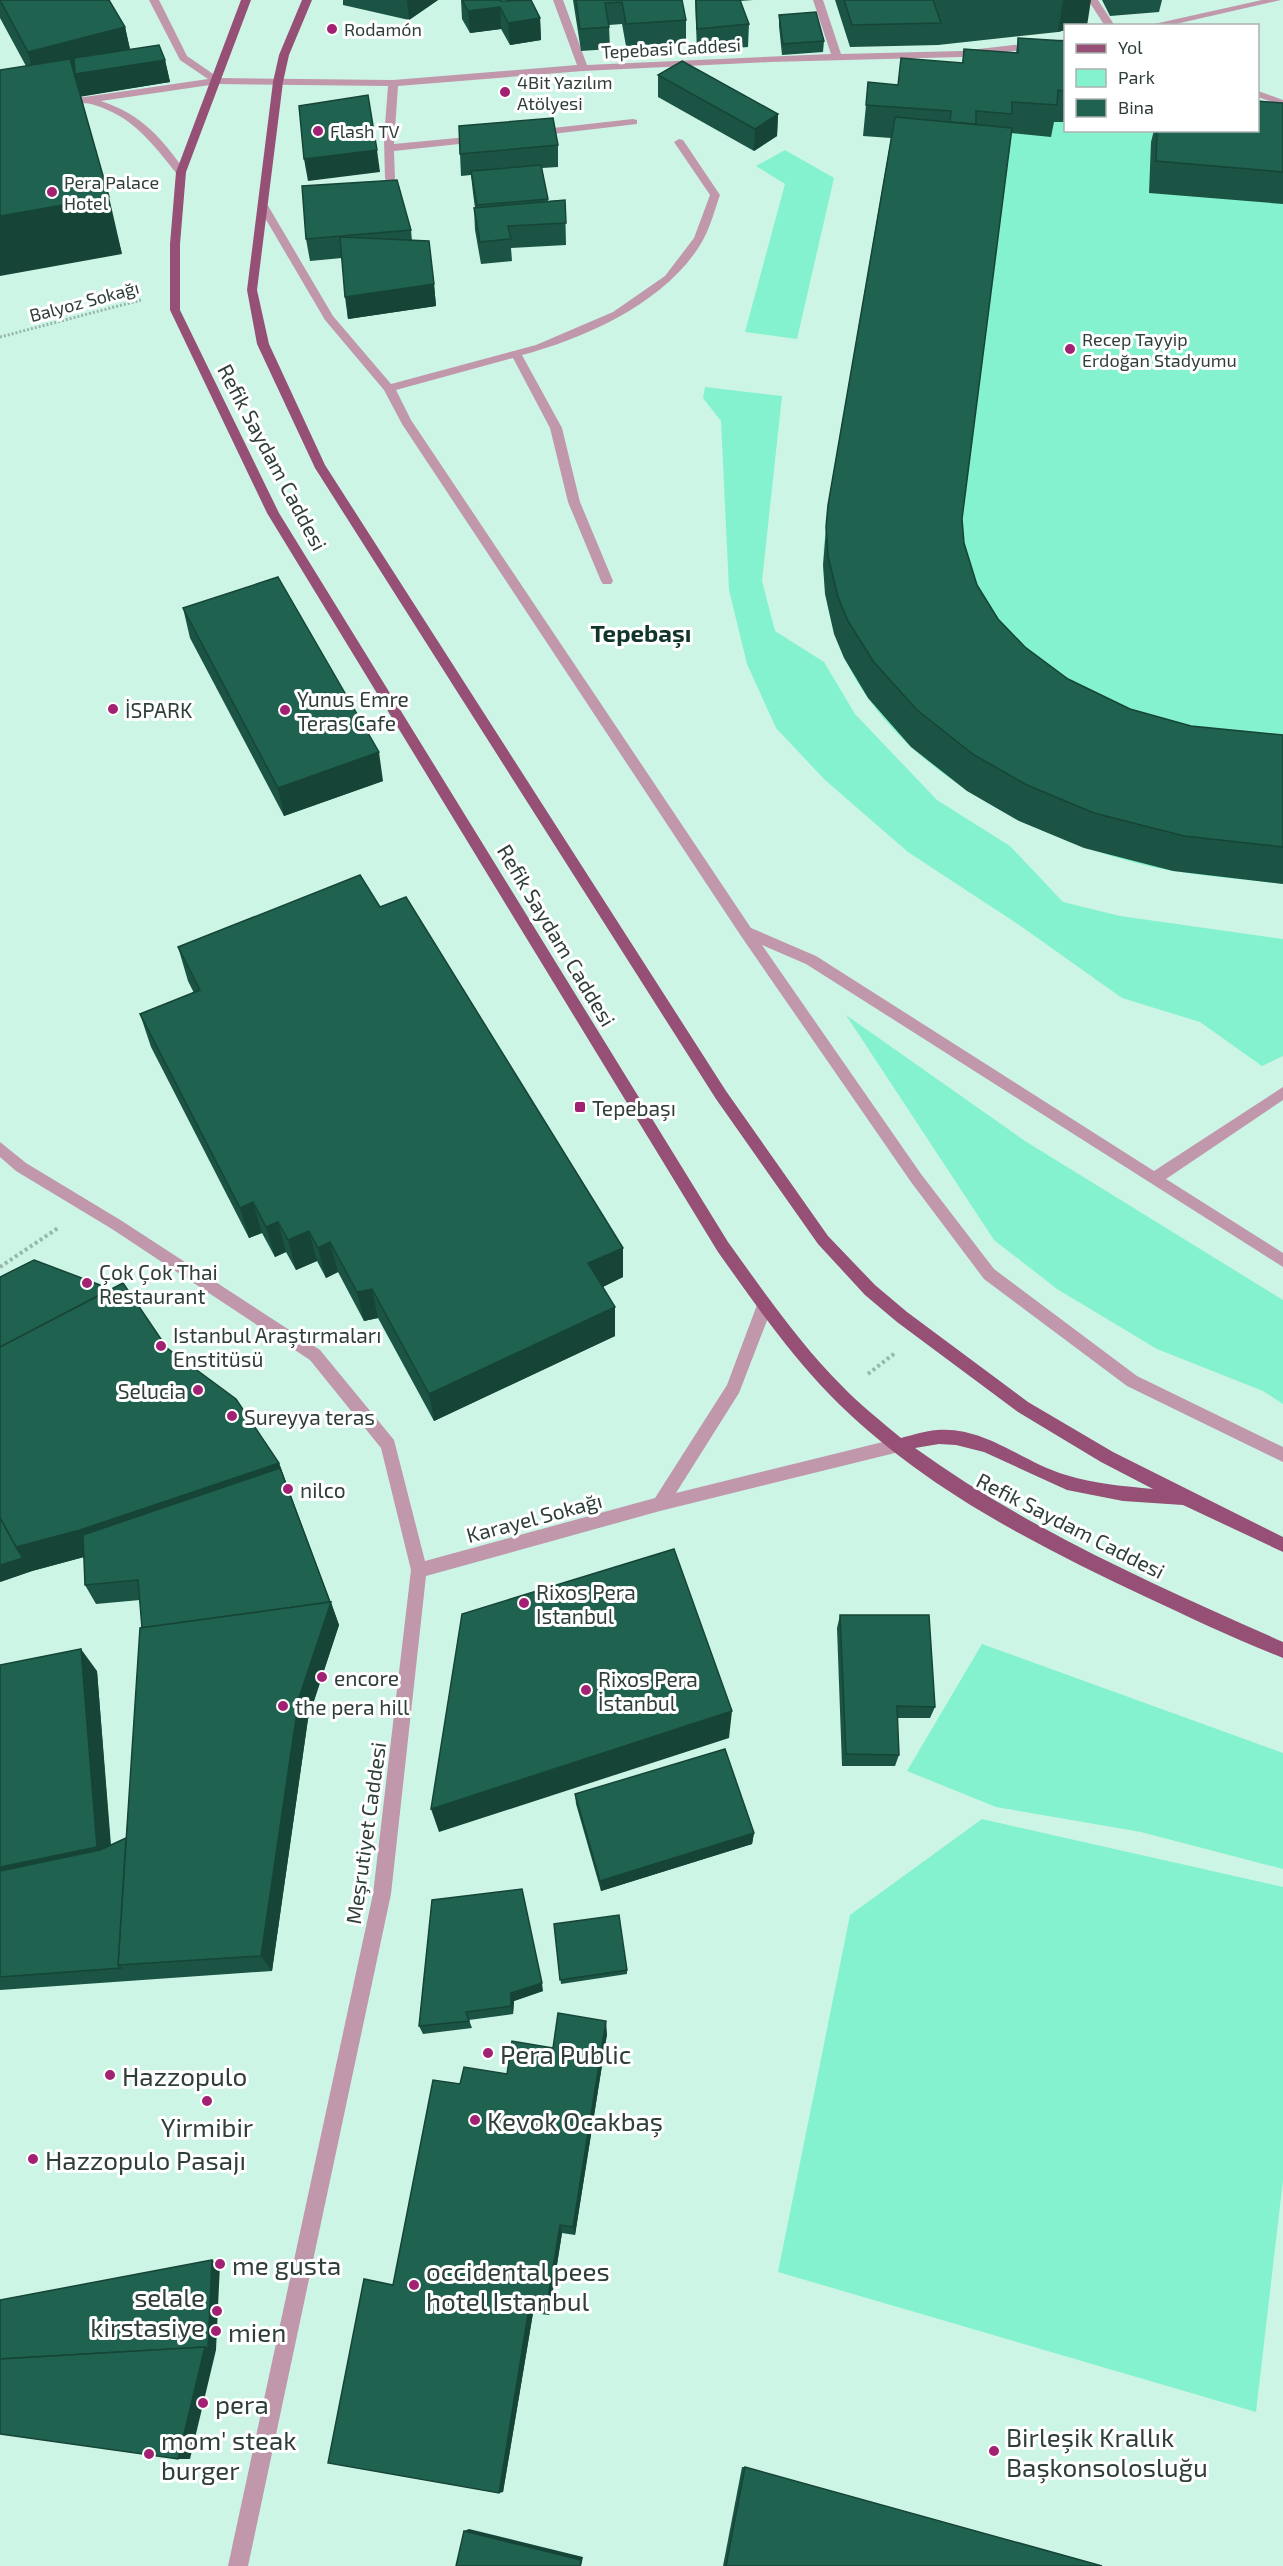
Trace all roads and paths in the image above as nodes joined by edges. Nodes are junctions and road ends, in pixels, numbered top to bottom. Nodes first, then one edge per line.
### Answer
1 (154, 0) edge
2 (246, 0) edge
3 (307, 0) edge
4 (558, 0) edge
5 (818, 0) edge
6 (1093, 0) edge
7 (1276, 0) edge
8 (1228, 4) edge
9 (1109, 24) edge
10 (1157, 24) edge
11 (1064, 42) edge
12 (837, 57) junction
13 (583, 68) junction
14 (217, 81) junction
15 (278, 82) junction
16 (393, 83) junction
17 (1259, 95) edge
18 (90, 100) junction
19 (1283, 103) edge
20 (56, 104) edge
21 (633, 122) dead end
22 (528, 133) edge
23 (494, 137) edge
24 (679, 142) dead end
25 (389, 148) junction
26 (181, 172) junction
27 (390, 179) edge
28 (263, 206) junction
29 (175, 291) junction
30 (0, 337) edge
31 (516, 354) junction
32 (389, 388) junction
33 (607, 581) dead end
34 (746, 932) junction
35 (1283, 1093) edge
36 (0, 1148) edge
37 (1154, 1179) junction
38 (88, 1207) junction
39 (1283, 1261) edge
40 (0, 1267) edge
41 (765, 1305) junction
42 (921, 1332) junction
43 (838, 1392) junction
44 (898, 1445) junction
45 (1283, 1455) edge
46 (1189, 1500) junction
47 (660, 1504) junction
48 (1283, 1545) edge
49 (419, 1570) junction
50 (1283, 1650) edge
51 (238, 2566) edge

1 - 14 street
2 - 14 main road, Refik Saydam Caddesi
3 - 15 main road, Refik Saydam Caddesi
4 - 13 street
5 - 12 street
6 - 9 street
7 - 8 street
8 - 10 street
11 - 12 street, Tepebasi Caddesi
12 - 13 street, Tepebasi Caddesi
13 - 16 street, Tepebasi Caddesi
14 - 15 street, Tepebasi Caddesi
14 - 18 street, Tepebasi Caddesi
14 - 26 main road, Refik Saydam Caddesi
15 - 16 street, Tepebasi Caddesi
15 - 28 main road, Refik Saydam Caddesi
16 - 25 street
17 - 19 street
18 - 20 street, Tepebasi Caddesi
18 - 26 street
21 - 22 street
23 - 25 street
24 - 31 street
25 - 27 street
26 - 29 main road, Refik Saydam Caddesi
28 - 32 street
28 - 42 main road, Refik Saydam Caddesi
29 - 30 path, Balyoz Sokağı
29 - 41 main road, Refik Saydam Caddesi
31 - 32 street
31 - 33 street
32 - 34 street
34 - 37 street
34 - 45 street
35 - 37 street
36 - 38 street, Meşrutiyet Caddesi
37 - 39 street
38 - 40 path
38 - 49 street, Meşrutiyet Caddesi
41 - 43 main road, Refik Saydam Caddesi
41 - 47 street
42 - 43 path
42 - 46 main road, Refik Saydam Caddesi
43 - 44 main road, Refik Saydam Caddesi
44 - 46 main road
44 - 47 street, Karayel Sokağı
44 - 50 main road, Refik Saydam Caddesi
46 - 48 main road, Refik Saydam Caddesi
47 - 49 street, Karayel Sokağı
49 - 51 street, Meşrutiyet Caddesi

